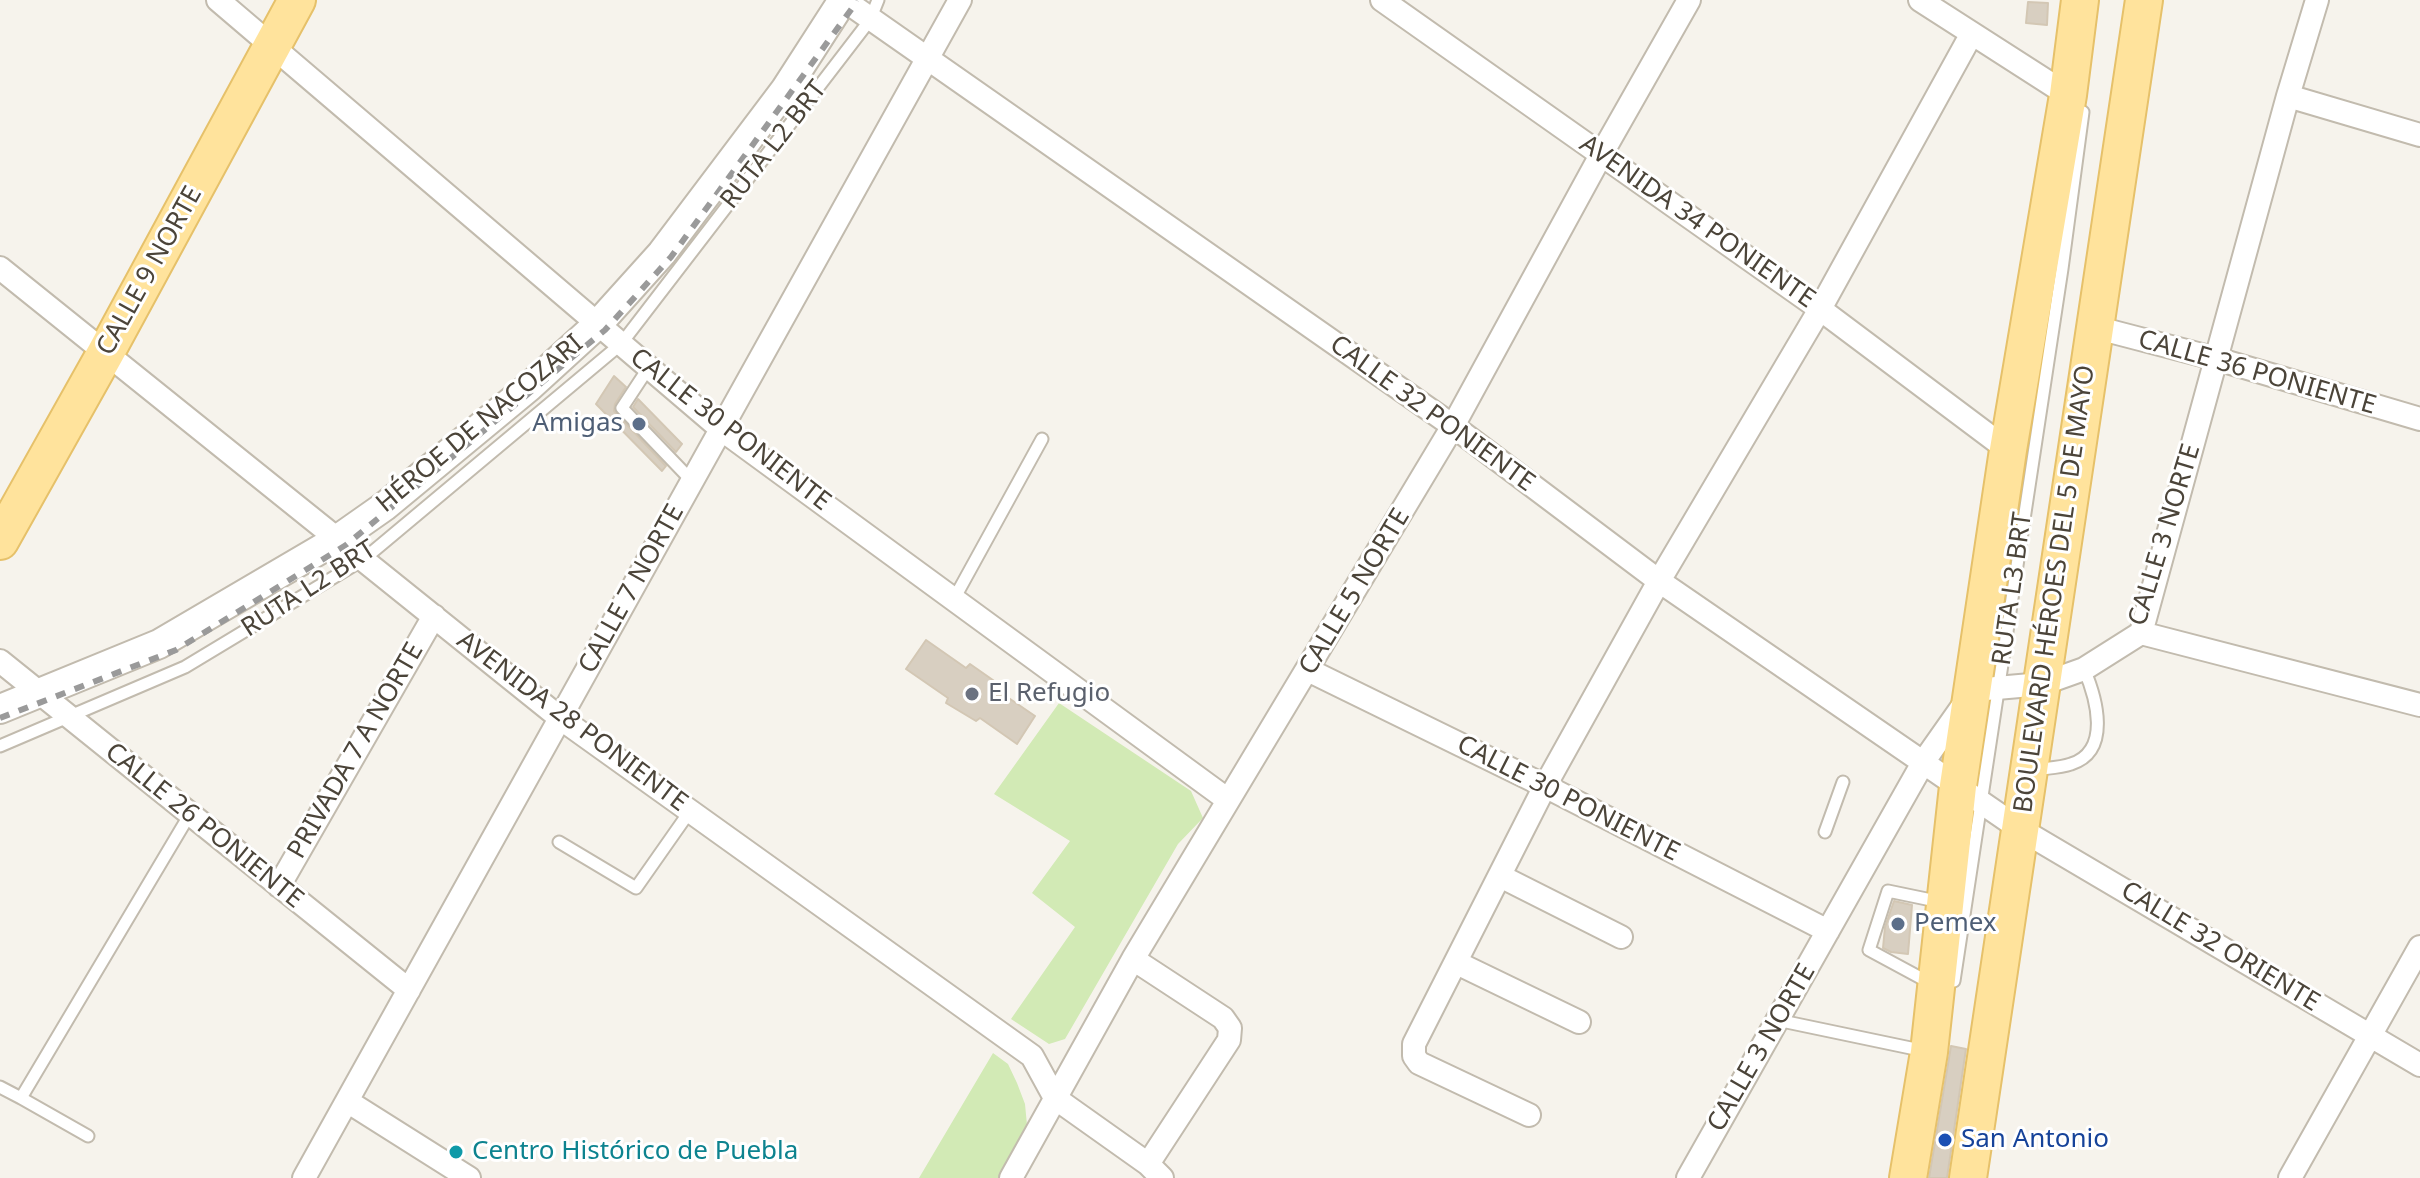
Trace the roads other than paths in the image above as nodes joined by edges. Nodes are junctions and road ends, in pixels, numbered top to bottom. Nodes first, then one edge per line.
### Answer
1 (218, 0) edge
2 (297, 0) edge
3 (844, 0) edge
4 (960, 0) edge
5 (1382, 0) edge
6 (1689, 0) edge
7 (1920, 0) edge
8 (2080, 0) edge
9 (2144, 0) edge
10 (2317, 0) edge
11 (874, 10) edge
12 (1971, 35) junction
13 (272, 46) junction
14 (928, 58) junction
15 (2077, 95) junction
16 (2288, 96) junction
17 (2420, 135) edge
18 (1601, 155) junction
19 (0, 268) edge
20 (1820, 309) junction
21 (2090, 315) junction
22 (598, 324) junction
23 (621, 344) junction
24 (105, 354) junction
25 (2217, 359) junction
26 (649, 367) junction
27 (2420, 419) edge
28 (1453, 426) junction
29 (721, 429) junction
30 (1042, 439) dead end
31 (2008, 450) junction
32 (692, 481) junction
33 (338, 539) junction
34 (0, 541) edge
35 (364, 559) junction
36 (1659, 581) junction
37 (954, 599) junction
38 (434, 616) junction
39 (2141, 633) junction
40 (0, 661) edge
41 (2084, 669) junction
42 (1308, 670) junction
43 (2039, 685) junction
44 (1987, 688) junction
45 (42, 694) junction
46 (2419, 703) edge
47 (0, 709) edge
48 (69, 716) junction
49 (560, 718) junction
50 (0, 746) edge
51 (1924, 761) junction
52 (2029, 771) junction
53 (1843, 782) dead end
54 (1545, 786) junction
55 (1970, 793) junction
56 (1228, 800) junction
57 (690, 811) junction
58 (190, 814) junction
59 (2016, 826) junction
60 (1825, 832) dead end
61 (559, 842) dead end
62 (1500, 876) junction
63 (279, 886) junction
64 (1945, 902) junction
65 (1828, 931) junction
66 (1621, 937) dead end
67 (2420, 947) edge
68 (1133, 959) junction
69 (1457, 963) junction
70 (1944, 989) junction
71 (409, 990) junction
72 (1777, 1020) junction
73 (1579, 1022) dead end
74 (2369, 1036) junction
75 (1929, 1052) junction
76 (2420, 1065) edge
77 (0, 1087) edge
78 (21, 1098) junction
79 (1055, 1098) junction
80 (347, 1101) junction
81 (1529, 1115) dead end
82 (88, 1136) dead end
83 (1155, 1171) edge
84 (304, 1178) edge
85 (469, 1178) edge
86 (1011, 1178) edge
87 (1688, 1178) edge
88 (1908, 1178) edge
89 (1958, 1178) edge
90 (1969, 1178) edge
91 (2290, 1178) edge

1 - 13 street, CALLE 30 PONIENTE
2 - 13 main road, CALLE 9 NORTE
3 - 11 street, CALLE 32 PONIENTE
3 - 22 street, HÉROE DE NACOZARI
4 - 14 street, CALLE 7 NORTE
5 - 18 street, AVENIDA 34 PONIENTE
6 - 18 street, CALLE 5 NORTE
7 - 12 street
8 - 15 main road
9 - 21 main road, BOULEVARD HÉROES DEL 5 DE MAYO
10 - 16 street, CALLE 3 NORTE
11 - 14 street, CALLE 32 PONIENTE
11 - 23 lane, RUTA L2 BRT
12 - 15 street
12 - 20 street
13 - 22 street, CALLE 30 PONIENTE
13 - 24 main road, CALLE 9 NORTE
14 - 28 street, CALLE 32 PONIENTE
14 - 29 street, CALLE 7 NORTE
15 - 31 main road
15 - 44 lane, RUTA L3 BRT
16 - 17 street
16 - 25 street, CALLE 3 NORTE
18 - 20 street, AVENIDA 34 PONIENTE
18 - 28 street, CALLE 5 NORTE
19 - 24 street, AVENIDA 28 PONIENTE
20 - 31 street, AVENIDA 34 PONIENTE
20 - 36 street
21 - 25 street, CALLE 36 PONIENTE
21 - 43 main road, BOULEVARD HÉROES DEL 5 DE MAYO
22 - 23 street, CALLE 30 PONIENTE
22 - 33 street, HÉROE DE NACOZARI
23 - 26 street, CALLE 30 PONIENTE
23 - 35 lane, RUTA L2 BRT
24 - 33 street, AVENIDA 28 PONIENTE
24 - 34 main road, CALLE 9 NORTE
25 - 27 street, CALLE 36 PONIENTE
25 - 39 street, CALLE 3 NORTE
26 - 29 street, CALLE 30 PONIENTE
26 - 32 lane
28 - 36 street, CALLE 32 PONIENTE
28 - 42 street, CALLE 5 NORTE
29 - 32 street, CALLE 7 NORTE
29 - 37 street, CALLE 30 PONIENTE
30 - 37 lane
31 - 44 main road
32 - 49 street, CALLE 7 NORTE
33 - 35 street, AVENIDA 28 PONIENTE
33 - 45 street, HÉROE DE NACOZARI
35 - 38 street, AVENIDA 28 PONIENTE
35 - 48 lane, RUTA L2 BRT
36 - 51 street, CALLE 32 PONIENTE
36 - 54 street
37 - 56 street, CALLE 30 PONIENTE
38 - 49 street, AVENIDA 28 PONIENTE
38 - 63 street, PRIVADA 7 A NORTE
39 - 41 street, CALLE 3 NORTE
39 - 46 street
40 - 45 street, CALLE 26 PONIENTE
41 - 43 street, CALLE 3 NORTE
41 - 52 lane
42 - 54 street, CALLE 30 PONIENTE
42 - 56 street, CALLE 5 NORTE
43 - 44 street, CALLE 3 NORTE
43 - 52 main road, BOULEVARD HÉROES DEL 5 DE MAYO
43 - 59 lane, RUTA L3 BRT
44 - 51 street, CALLE 3 NORTE
44 - 55 main road
45 - 47 street, HÉROE DE NACOZARI
45 - 48 street, CALLE 26 PONIENTE
48 - 50 lane, RUTA L2 BRT
48 - 58 street, CALLE 26 PONIENTE
49 - 57 street, AVENIDA 28 PONIENTE
49 - 71 street, CALLE 7 NORTE
51 - 55 street, CALLE 32 PONIENTE
51 - 65 street, CALLE 3 NORTE
52 - 59 main road, BOULEVARD HÉROES DEL 5 DE MAYO
53 - 60 lane
54 - 62 street
54 - 65 street, CALLE 30 PONIENTE
55 - 59 street, CALLE 32 PONIENTE
55 - 64 main road
55 - 70 lane
56 - 68 street, CALLE 5 NORTE
57 - 61 lane
57 - 79 street, AVENIDA 28 PONIENTE
58 - 63 street, CALLE 26 PONIENTE
58 - 78 lane
59 - 74 street, CALLE 32 ORIENTE
59 - 89 lane, RUTA L3 BRT
59 - 90 main road, BOULEVARD HÉROES DEL 5 DE MAYO
62 - 66 street
62 - 69 street
63 - 71 street, CALLE 26 PONIENTE
64 - 70 main road
64 - 70 lane
65 - 72 street, CALLE 3 NORTE
67 - 74 street
68 - 79 street, CALLE 5 NORTE
68 - 83 street
69 - 73 street
69 - 81 street
70 - 75 main road
71 - 80 street, CALLE 7 NORTE
72 - 75 lane
72 - 87 street, CALLE 3 NORTE
74 - 76 street, CALLE 32 ORIENTE
74 - 91 street
75 - 88 main road
77 - 78 lane
78 - 82 lane
79 - 83 street, AVENIDA 28 PONIENTE
79 - 86 street, CALLE 5 NORTE
80 - 84 street, CALLE 7 NORTE
80 - 85 street

